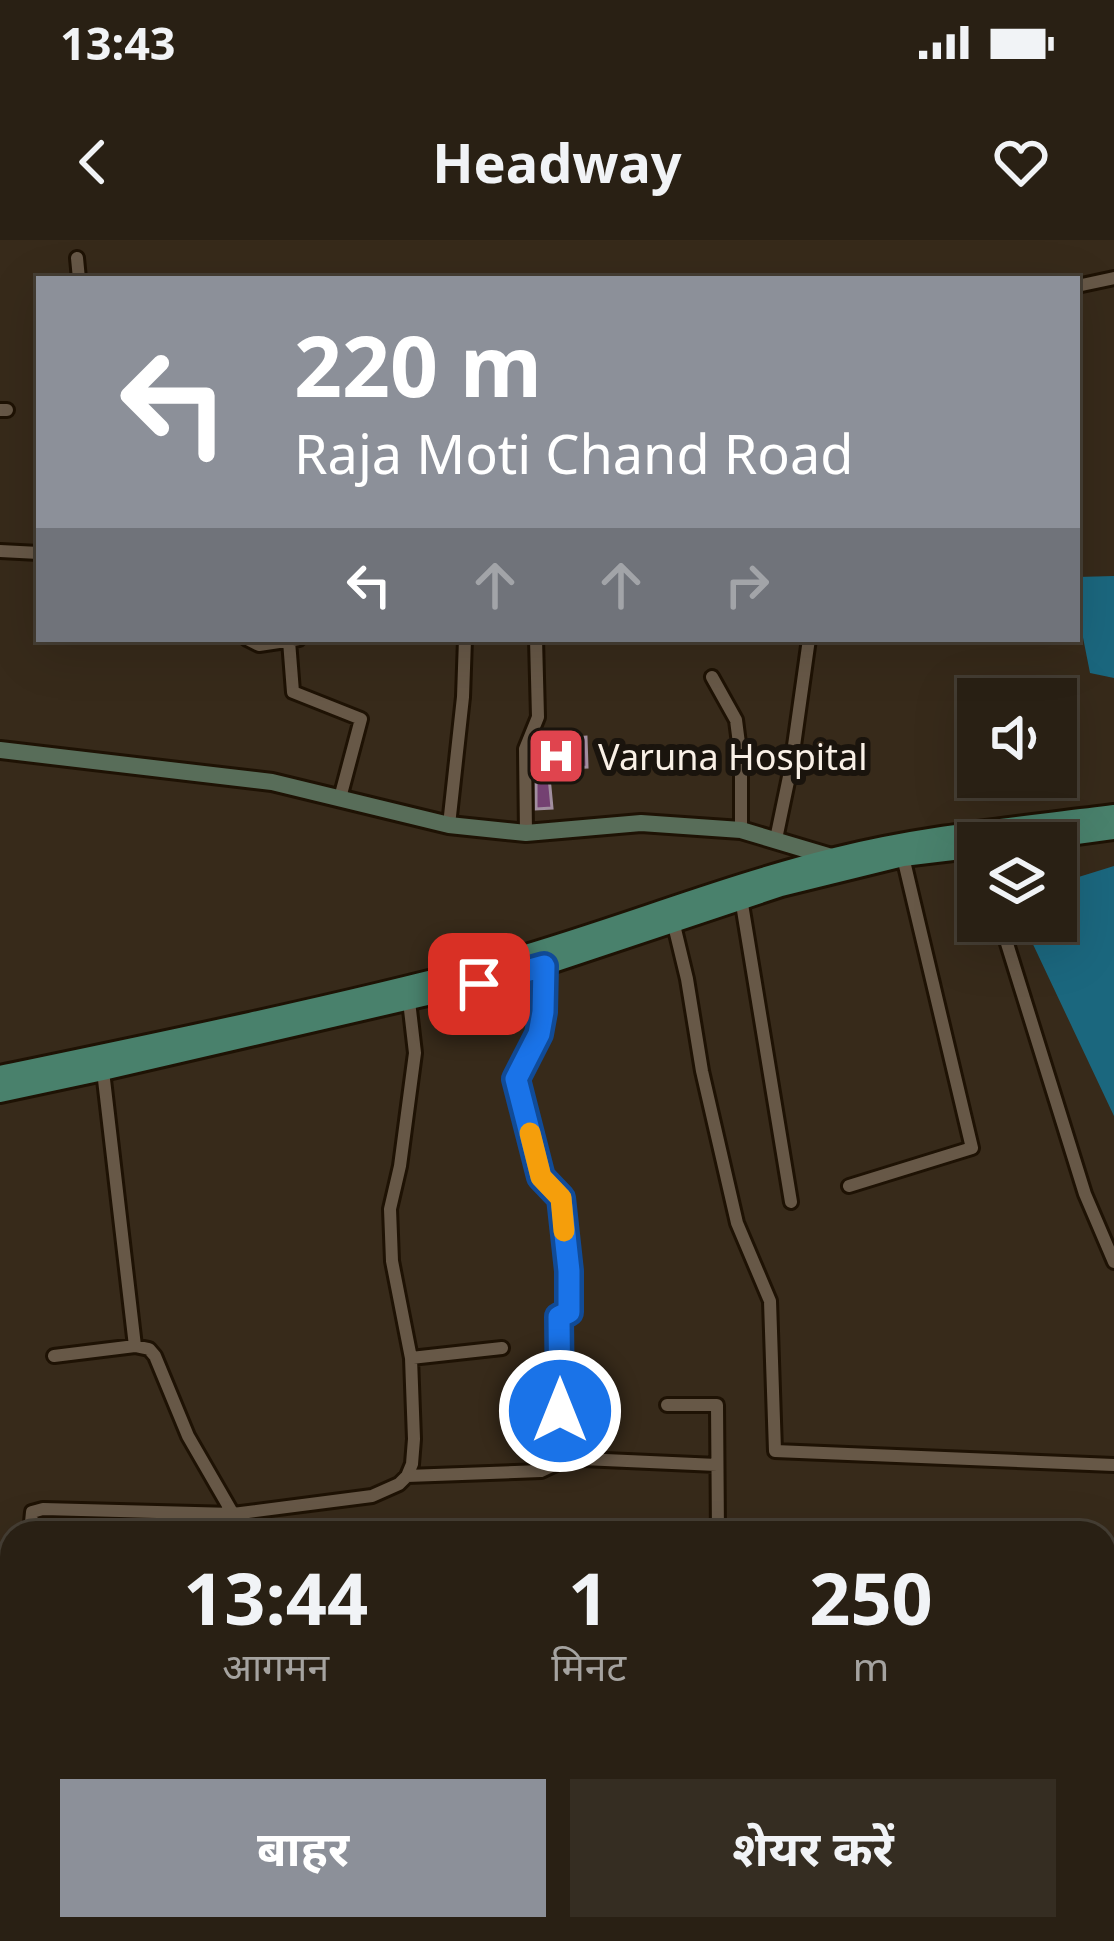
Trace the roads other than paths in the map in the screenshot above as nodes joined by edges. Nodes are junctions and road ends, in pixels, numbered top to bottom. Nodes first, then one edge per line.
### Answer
1 (77, 258) dead end
2 (79, 276) edge
3 (1114, 278) edge
4 (1080, 285) edge
5 (0, 551) edge
6 (36, 553) edge
7 (294, 642) edge
8 (465, 642) edge
9 (536, 642) edge
10 (809, 642) edge
11 (712, 676) dead end
12 (0, 750) edge
13 (340, 798) junction
14 (1114, 814) edge
15 (449, 825) junction
16 (741, 830) junction
17 (1114, 830) edge
18 (526, 832) junction
19 (1077, 835) edge
20 (776, 839) junction
21 (957, 853) edge
22 (835, 857) junction
23 (903, 857) junction
24 (852, 870) junction
25 (741, 898) junction
26 (673, 921) junction
27 (1007, 942) edge
28 (544, 966) junction
29 (409, 1001) junction
30 (104, 1072) junction
31 (0, 1075) edge
32 (0, 1093) edge
33 (849, 1186) dead end
34 (791, 1202) dead end
35 (1114, 1216) edge
36 (1098, 1222) junction
37 (1114, 1262) edge
38 (135, 1346) junction
39 (502, 1348) dead end
40 (54, 1356) dead end
41 (411, 1358) junction
42 (668, 1405) dead end
43 (560, 1457) junction
44 (717, 1466) junction
45 (1114, 1466) edge
46 (407, 1476) junction
47 (233, 1514) junction
48 (31, 1521) edge
49 (718, 1521) edge

1 - 2 street
3 - 4 street
5 - 6 street
7 - 13 street
8 - 15 street
9 - 18 street
10 - 20 street
11 - 16 street
12 - 13 street
13 - 15 street
14 - 22 main road
15 - 18 street
16 - 18 street
16 - 20 street
17 - 19 main road
20 - 22 street
21 - 23 main road
22 - 24 street
22 - 31 main road
23 - 24 main road
23 - 33 street
24 - 25 main road
25 - 26 main road
25 - 34 street
26 - 28 main road
26 - 45 street
27 - 36 street
28 - 29 main road
28 - 43 street
29 - 30 main road
29 - 41 street
30 - 32 main road
30 - 38 street
35 - 36 street
36 - 37 street
38 - 40 street
38 - 47 street
39 - 41 street
41 - 46 street
42 - 44 street
43 - 44 street
43 - 46 street
44 - 49 street
46 - 47 street
47 - 48 street

